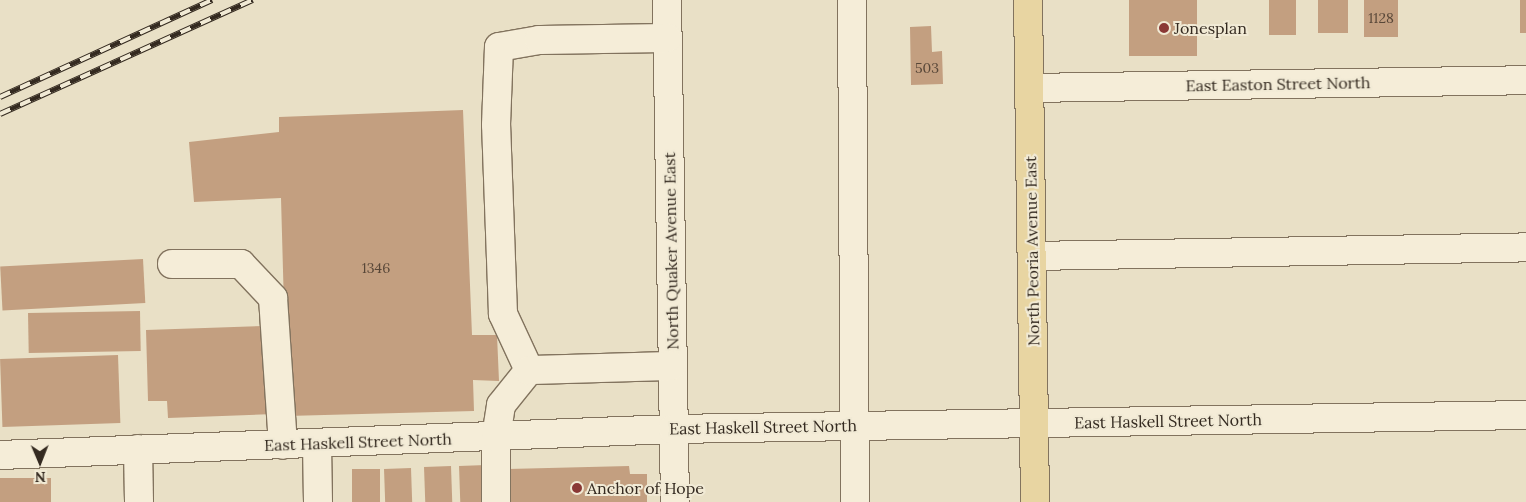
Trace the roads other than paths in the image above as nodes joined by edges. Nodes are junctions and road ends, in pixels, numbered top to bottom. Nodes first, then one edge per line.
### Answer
1 (667, 0) edge
2 (852, 0) edge
3 (1028, 0) edge
4 (667, 38) junction
5 (1526, 80) edge
6 (1029, 88) junction
7 (1526, 247) edge
8 (1032, 256) junction
9 (172, 264) dead end
10 (672, 366) junction
11 (529, 370) junction
12 (1526, 415) edge
13 (1034, 423) junction
14 (854, 425) junction
15 (673, 429) junction
16 (496, 437) junction
17 (317, 444) junction
18 (283, 445) junction
19 (138, 448) junction
20 (0, 455) edge
21 (139, 502) edge
22 (318, 502) edge
23 (496, 502) edge
24 (675, 502) edge
25 (855, 502) edge
26 (1036, 502) edge

1 - 4 street, North Quaker Avenue East
2 - 14 street
3 - 6 main road, North Peoria Avenue East
4 - 10 street, North Quaker Avenue East
4 - 11 street
5 - 6 street, East Easton Street North
6 - 8 main road, North Peoria Avenue East
7 - 8 street
8 - 13 main road, North Peoria Avenue East
9 - 18 street
10 - 11 street
10 - 15 street, North Quaker Avenue East
11 - 16 street
12 - 13 street, East Haskell Street North
13 - 14 street, East Haskell Street North
13 - 26 main road, North Peoria Avenue East
14 - 15 street, East Haskell Street North
14 - 25 street
15 - 16 street, East Haskell Street North
15 - 24 street, North Quaker Avenue East
16 - 17 street, East Haskell Street North
16 - 23 street
17 - 18 street, East Haskell Street North
17 - 22 street
18 - 19 street, East Haskell Street North
19 - 20 street, East Haskell Street North
19 - 21 street

